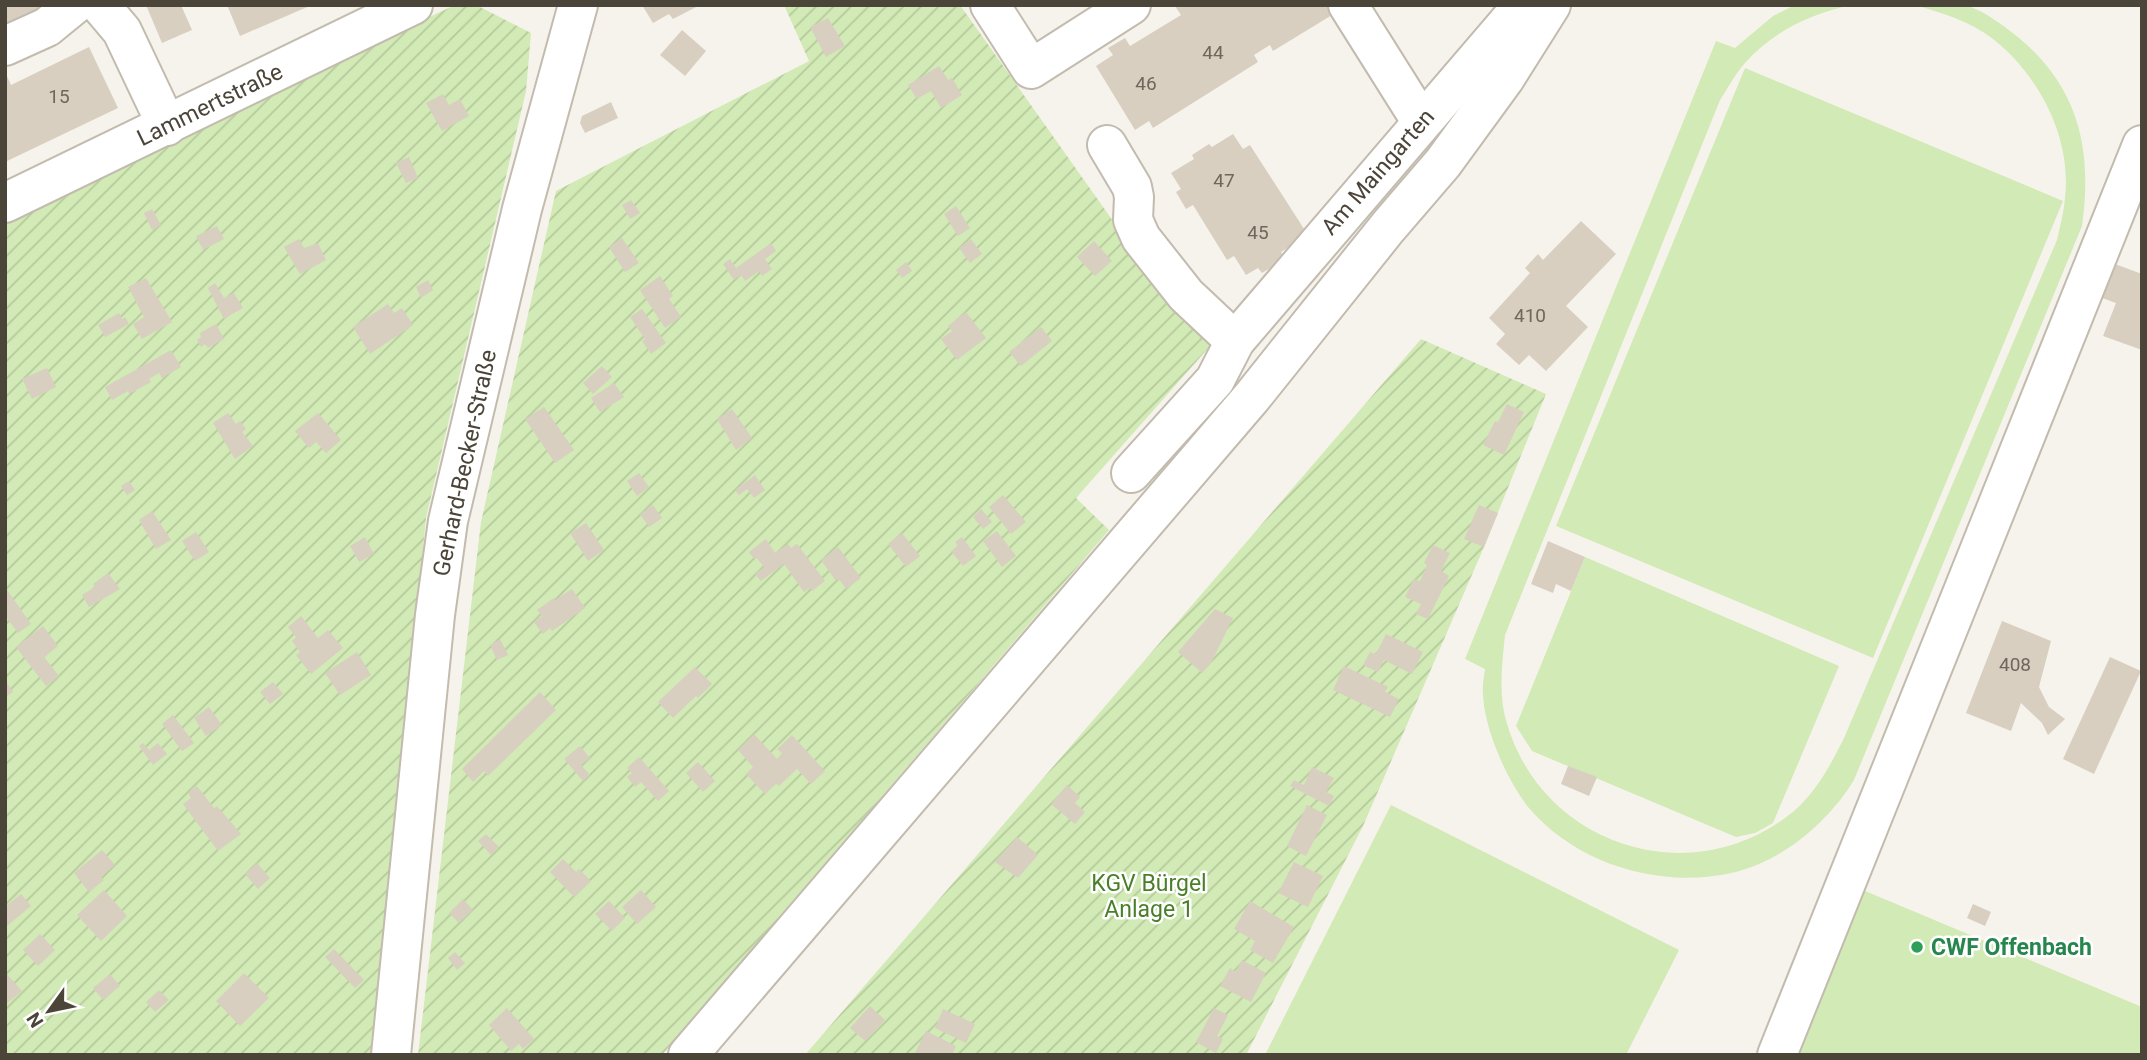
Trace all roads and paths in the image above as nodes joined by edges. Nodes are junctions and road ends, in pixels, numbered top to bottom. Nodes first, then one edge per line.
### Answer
1 (74, 5) edge
2 (100, 5) edge
3 (414, 5) edge
4 (578, 5) edge
5 (990, 5) edge
6 (1131, 5) edge
7 (1348, 5) edge
8 (1523, 5) edge
9 (1551, 5) edge
10 (5, 46) edge
11 (1421, 121) junction
12 (167, 126) junction
13 (1107, 145) dead end
14 (2142, 145) edge
15 (5, 203) edge
16 (1235, 341) junction
17 (1131, 474) dead end
18 (391, 1055) edge
19 (688, 1055) edge
20 (1777, 1055) edge

1 - 10 street
2 - 12 street
3 - 12 street, Lammertstraße
4 - 18 street, Gerhard-Becker-Straße
5 - 6 street
7 - 11 street
8 - 11 street, Am Maingarten
9 - 19 street
11 - 16 street, Am Maingarten
12 - 15 street, Lammertstraße
13 - 16 street
14 - 20 street
16 - 17 street, Am Maingarten

